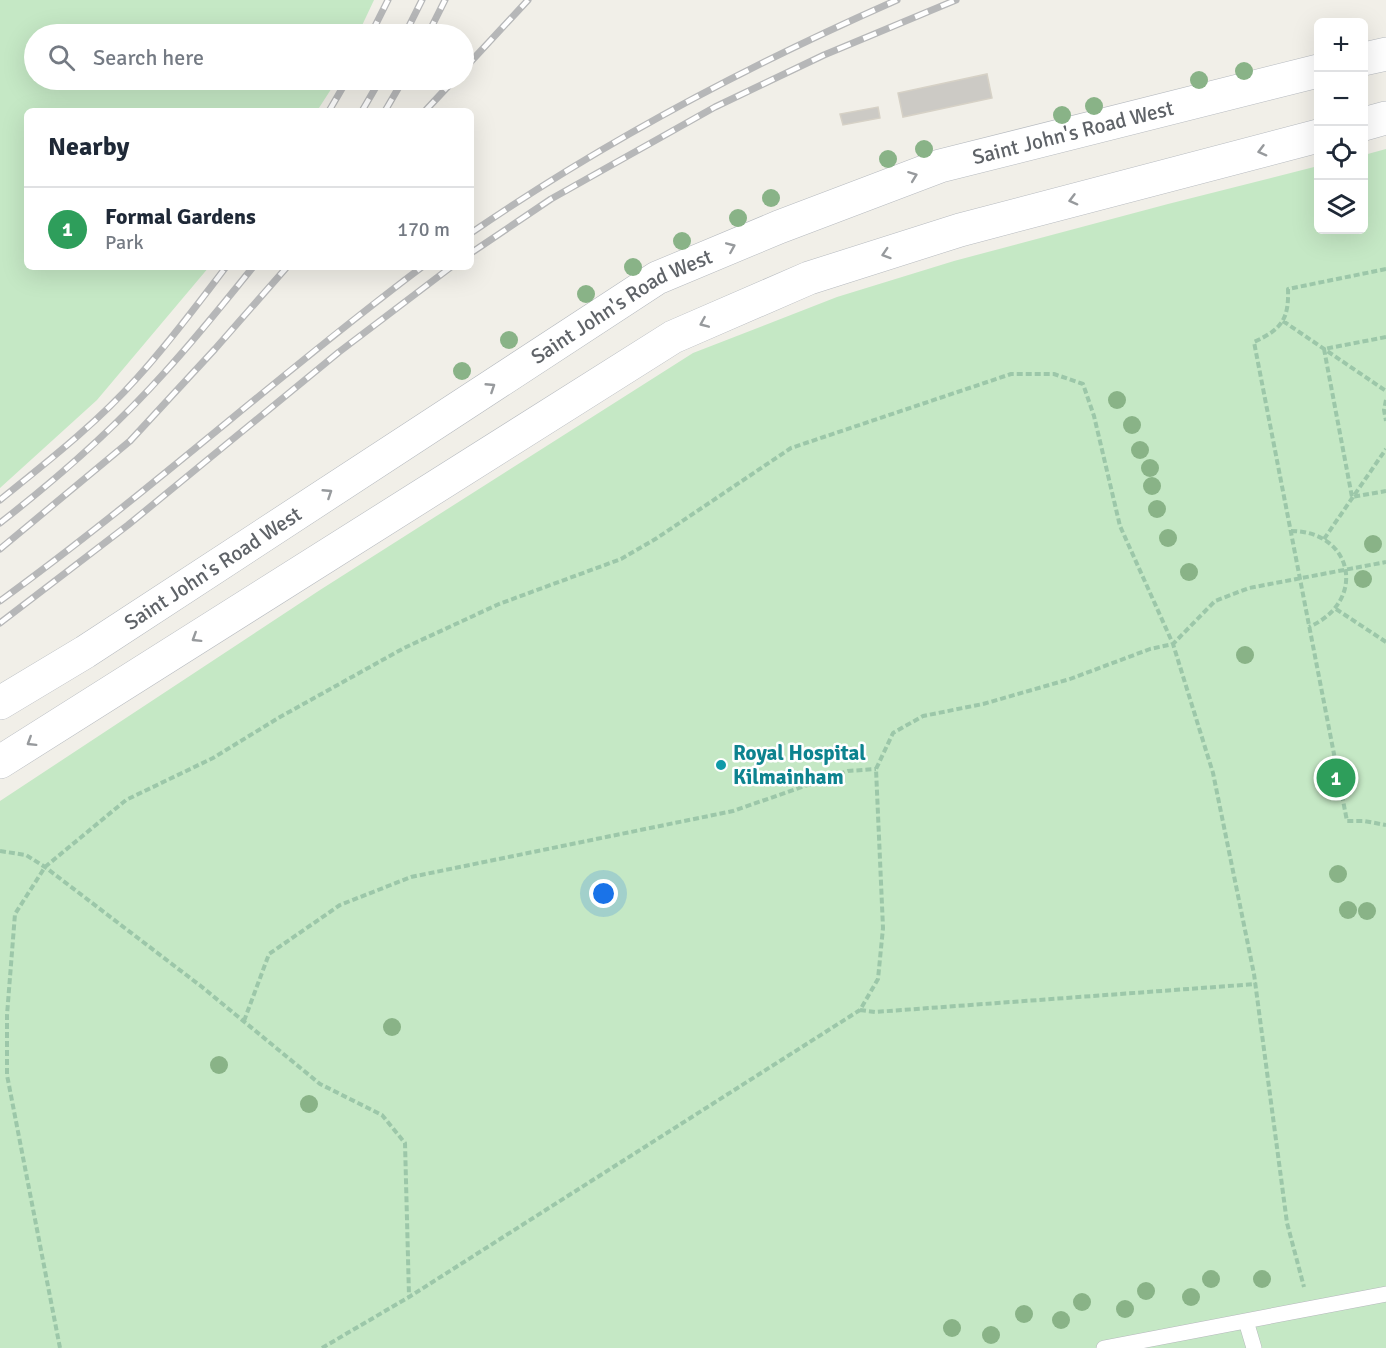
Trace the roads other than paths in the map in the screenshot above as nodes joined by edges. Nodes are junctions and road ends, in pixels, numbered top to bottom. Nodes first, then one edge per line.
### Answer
1 (1386, 54) edge
2 (1368, 59) edge
3 (1314, 72) edge
4 (1386, 118) edge
5 (1368, 123) edge
6 (1314, 137) edge
7 (0, 703) edge
8 (0, 762) edge
9 (1386, 1294) edge
10 (1246, 1321) junction
11 (1104, 1348) edge
12 (1254, 1348) edge

1 - 2 main road
7 -> 3 main road, Saint John's Road West
4 - 5 main road
6 -> 8 main road
9 - 10 lane
10 - 11 lane
10 - 12 lane

